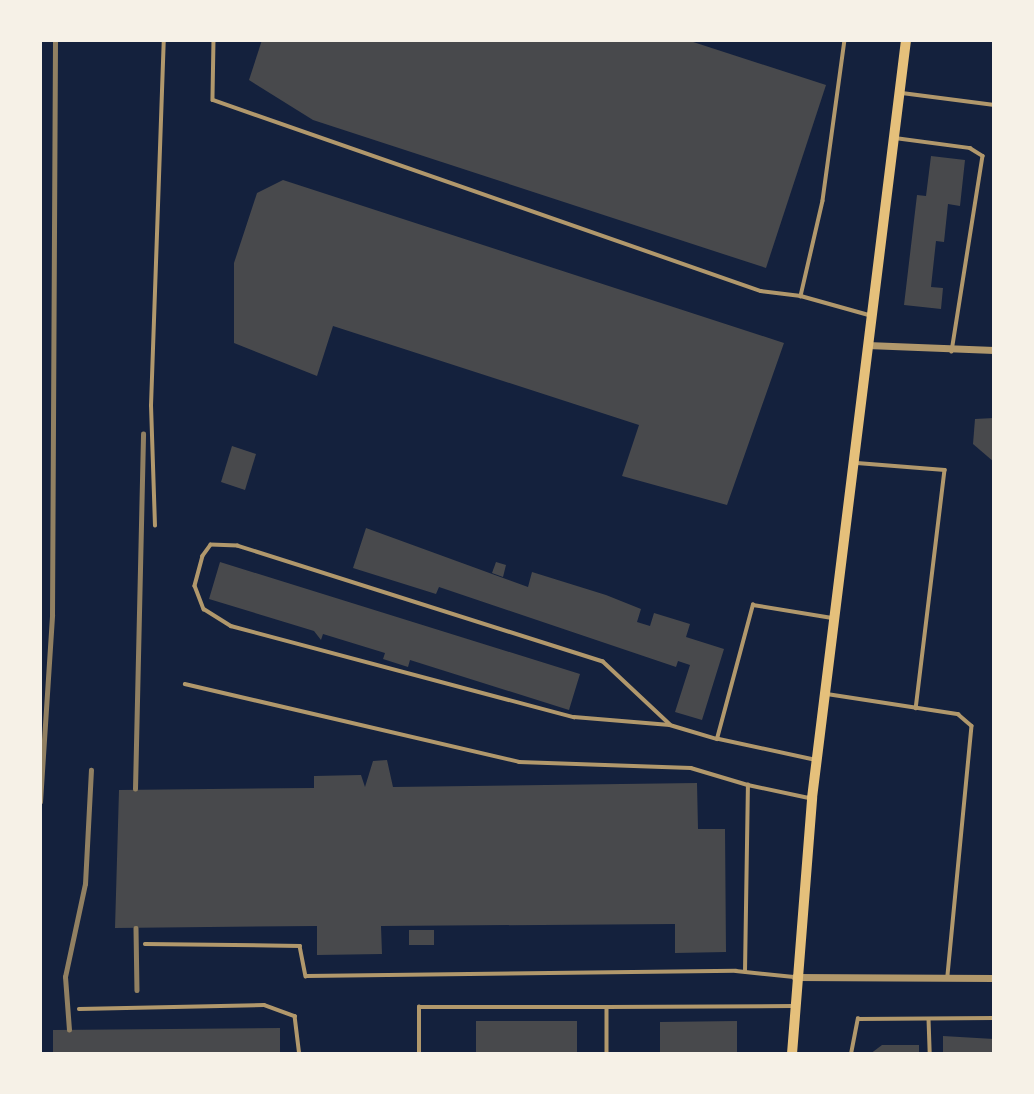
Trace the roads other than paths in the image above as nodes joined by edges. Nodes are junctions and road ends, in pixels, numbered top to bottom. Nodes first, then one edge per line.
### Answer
1 (164, 40) edge
2 (214, 40) edge
3 (845, 40) edge
4 (900, 40) edge
5 (906, 41) edge
6 (900, 92) junction
7 (994, 104) edge
8 (893, 138) junction
9 (801, 296) junction
10 (870, 316) junction
11 (867, 345) junction
12 (994, 351) edge
13 (952, 352) junction
14 (853, 462) junction
15 (155, 526) dead end
16 (834, 618) junction
17 (185, 684) dead end
18 (825, 693) junction
19 (916, 708) junction
20 (670, 726) junction
21 (717, 739) junction
22 (817, 760) junction
23 (748, 785) junction
24 (812, 799) junction
25 (145, 944) dead end
26 (745, 972) junction
27 (795, 977) junction
28 (948, 977) junction
29 (994, 978) edge
30 (793, 1006) junction
31 (607, 1007) junction
32 (79, 1009) dead end
33 (994, 1018) edge
34 (929, 1019) junction
35 (300, 1054) edge
36 (419, 1054) edge
37 (607, 1054) edge
38 (792, 1054) edge
39 (850, 1054) edge
40 (930, 1054) edge

1 - 15 lane
2 - 9 lane
3 - 9 lane
4 - 5 lane
5 - 6 main road
6 - 7 lane
6 - 8 main road
8 - 10 main road
8 - 13 lane
9 - 10 lane
10 - 11 main road
11 - 13 street
11 - 14 main road
12 - 13 street
14 - 16 main road
14 - 19 lane
16 - 18 main road
16 - 21 lane
17 - 23 lane
18 - 19 lane
18 - 22 main road
19 - 28 lane
20 - 20 lane
20 - 21 lane
21 - 22 lane
22 - 24 main road
23 - 24 lane
23 - 26 lane
24 - 27 main road
25 - 26 lane
26 - 27 lane
27 - 28 street
27 - 30 main road
28 - 29 street
30 - 31 lane
30 - 38 main road
31 - 36 lane
31 - 37 lane
32 - 35 lane
33 - 34 lane
34 - 39 lane
34 - 40 lane

